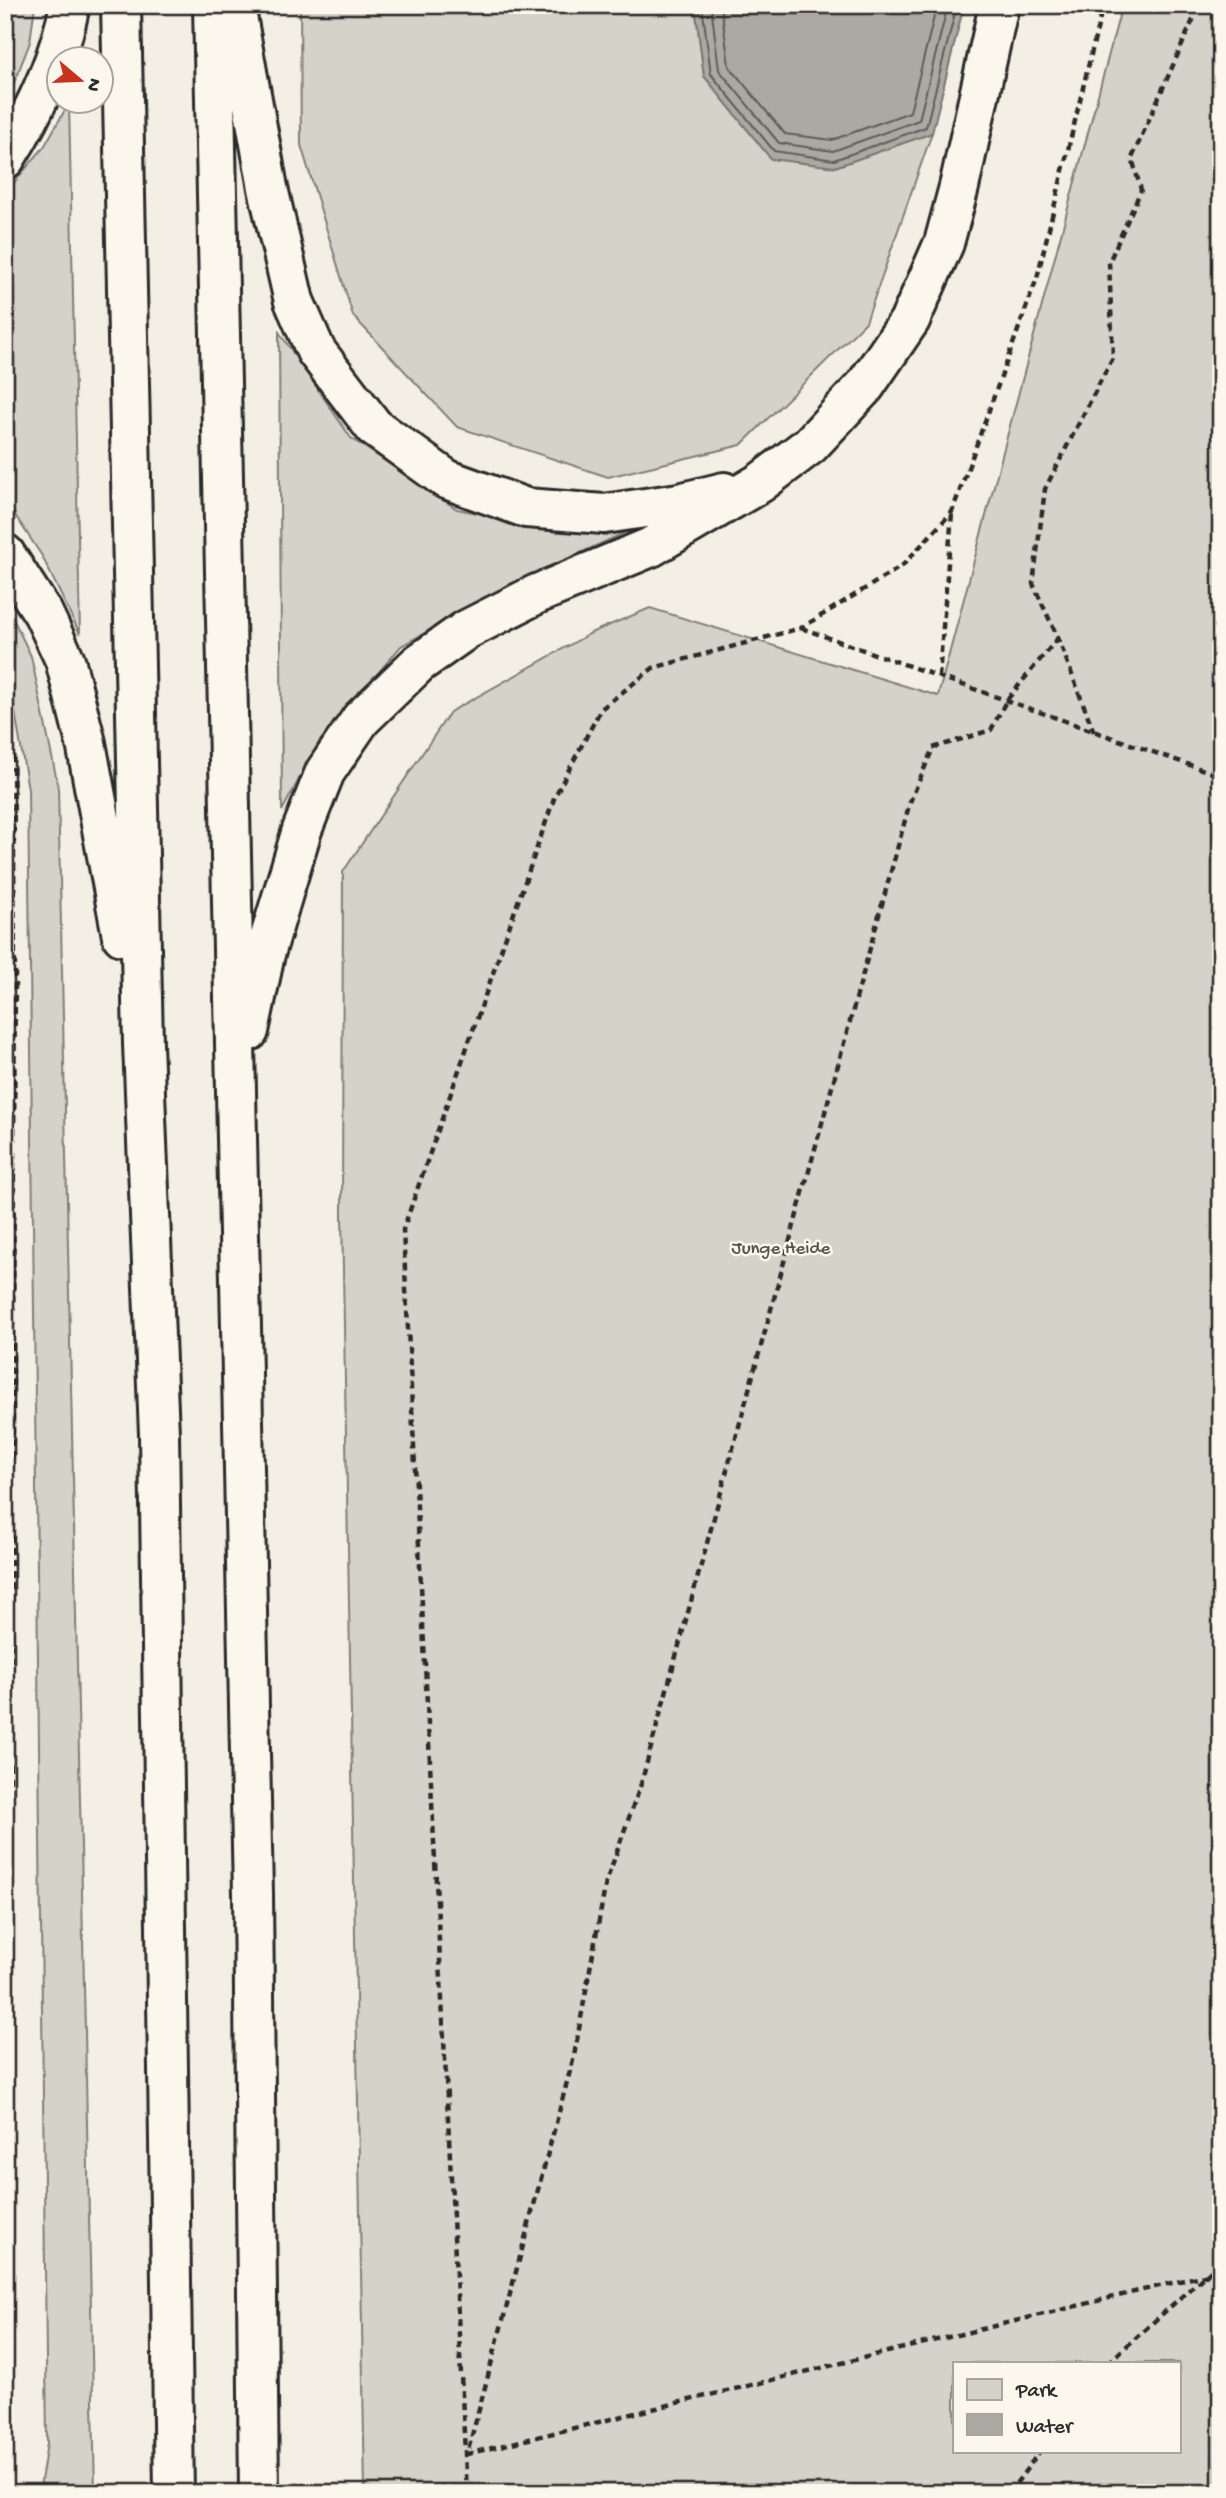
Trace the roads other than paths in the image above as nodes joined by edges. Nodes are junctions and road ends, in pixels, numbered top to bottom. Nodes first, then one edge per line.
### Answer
1 (70, 5) edge
2 (121, 5) edge
3 (213, 5) edge
4 (235, 5) edge
5 (999, 5) edge
6 (5, 159) edge
7 (760, 483) junction
8 (5, 554) edge
9 (143, 1044) junction
10 (235, 1102) junction
11 (174, 2493) edge
12 (259, 2493) edge

1 - 6 highway
2 - 9 highway
3 - 10 highway
4 - 7 highway
5 - 7 highway
7 - 10 highway
8 - 9 highway
9 - 11 highway
10 - 12 highway

